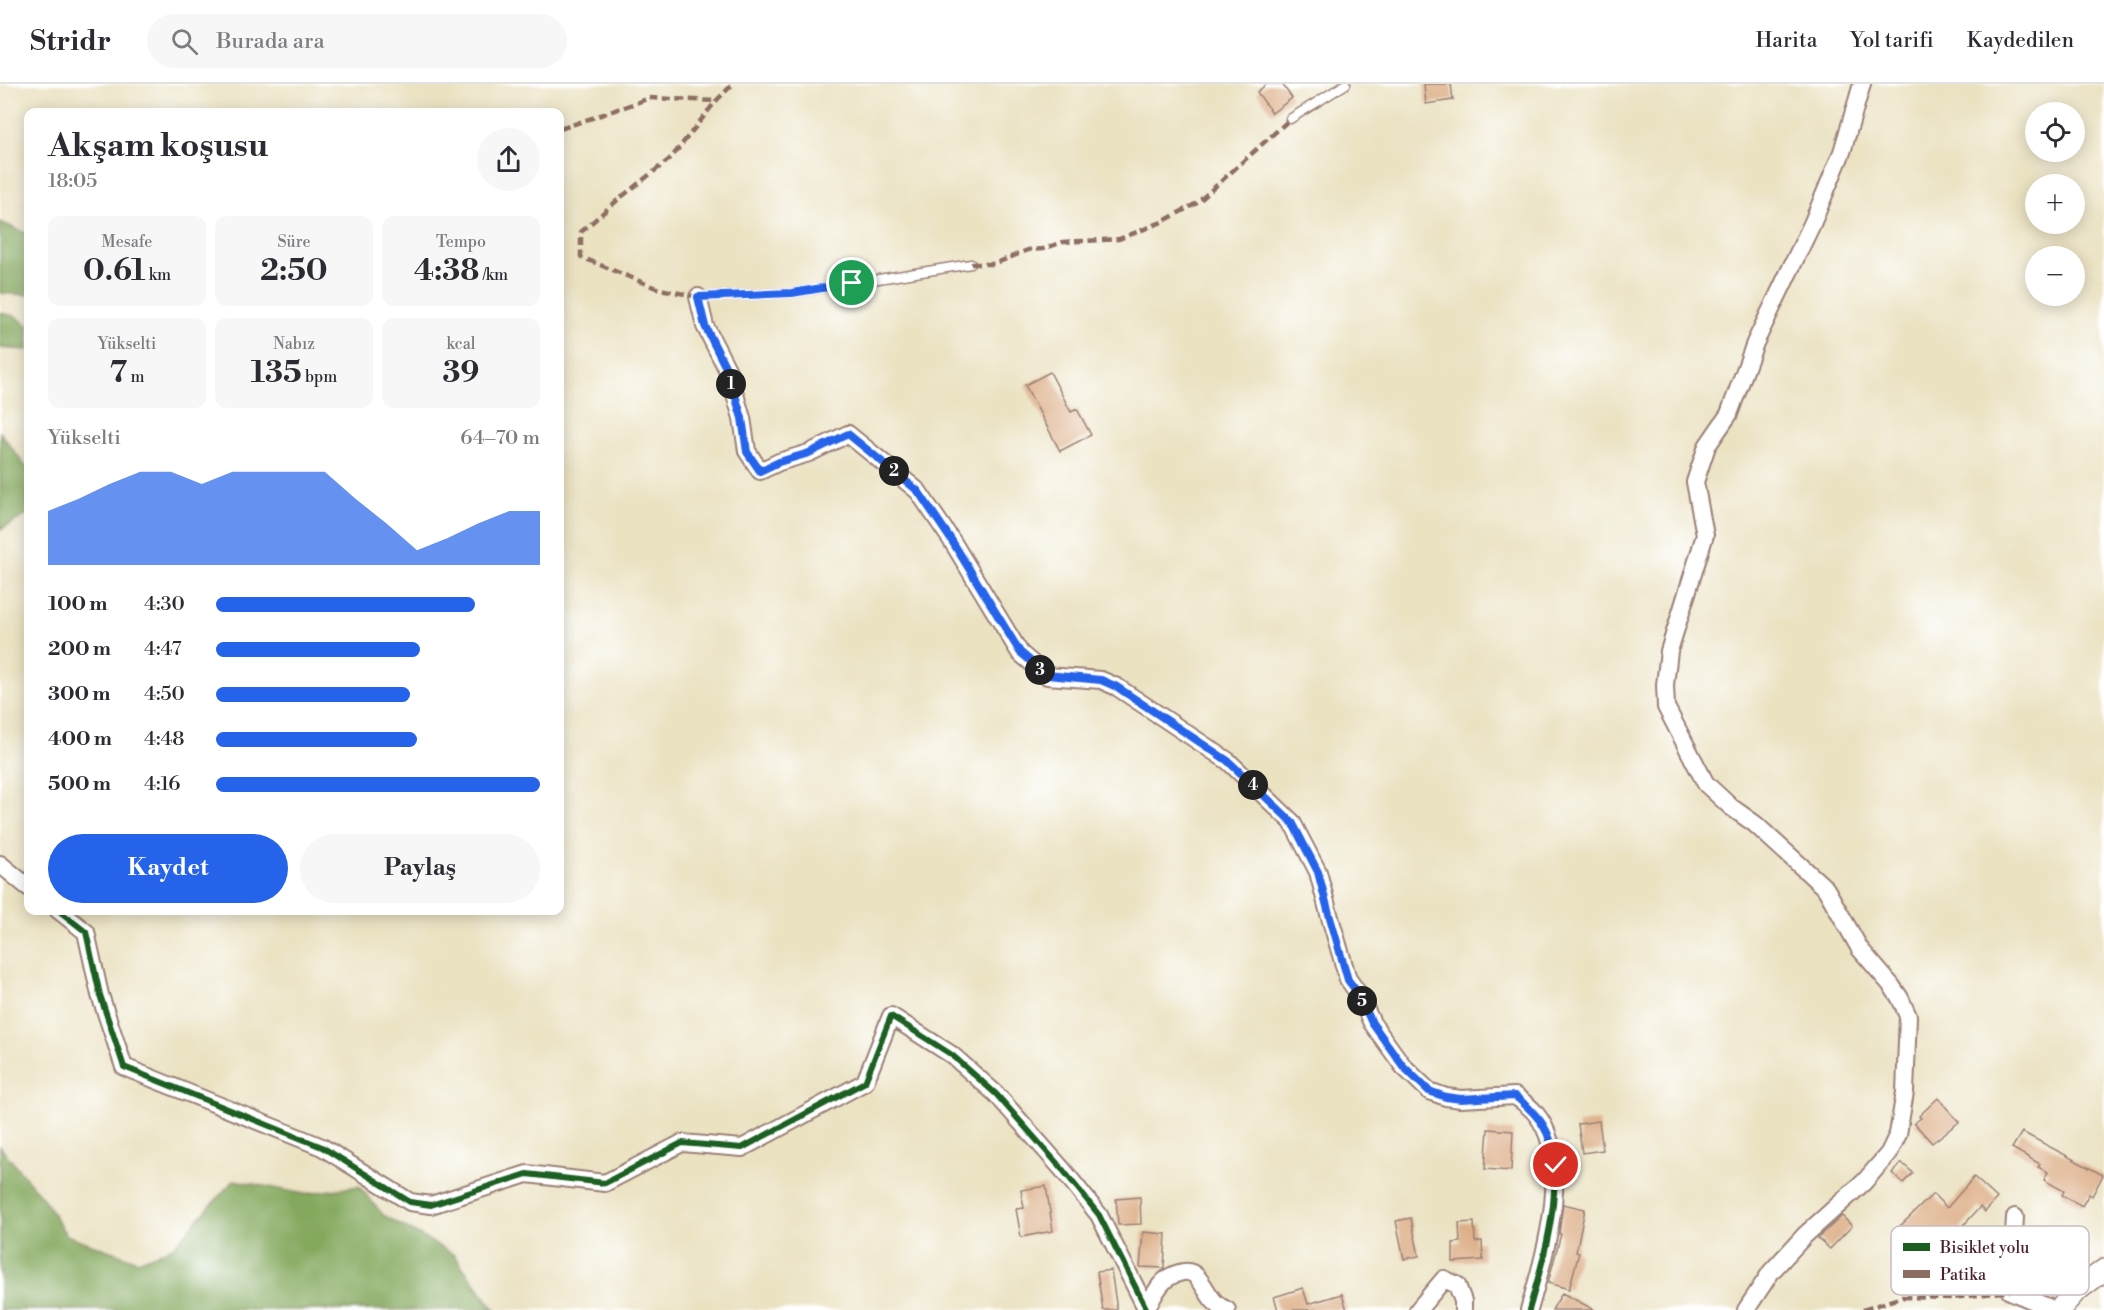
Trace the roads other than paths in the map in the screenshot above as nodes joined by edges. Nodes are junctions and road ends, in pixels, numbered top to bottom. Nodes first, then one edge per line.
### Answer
1 (1346, 84) edge
2 (1862, 84) edge
3 (1290, 119) dead end
4 (971, 264) dead end
5 (698, 297) joint
6 (0, 864) edge
7 (24, 884) edge
8 (64, 915) edge
9 (2015, 1217) dead end
10 (2014, 1226) edge
11 (2104, 1270) edge
12 (2089, 1281) edge
13 (2020, 1295) edge
14 (2072, 1295) edge
15 (1146, 1310) edge
16 (1227, 1310) edge
17 (1418, 1310) edge
18 (1463, 1310) edge
19 (1529, 1310) edge
20 (1746, 1310) edge
21 (2057, 1310) edge

1 - 3 lane
2 - 20 street
4 - 5 lane
5 - 19 street
6 - 7 street
8 - 15 street
9 - 10 street
11 - 12 street
13 - 21 street
14 - 21 street
15 - 16 street
17 - 18 street

